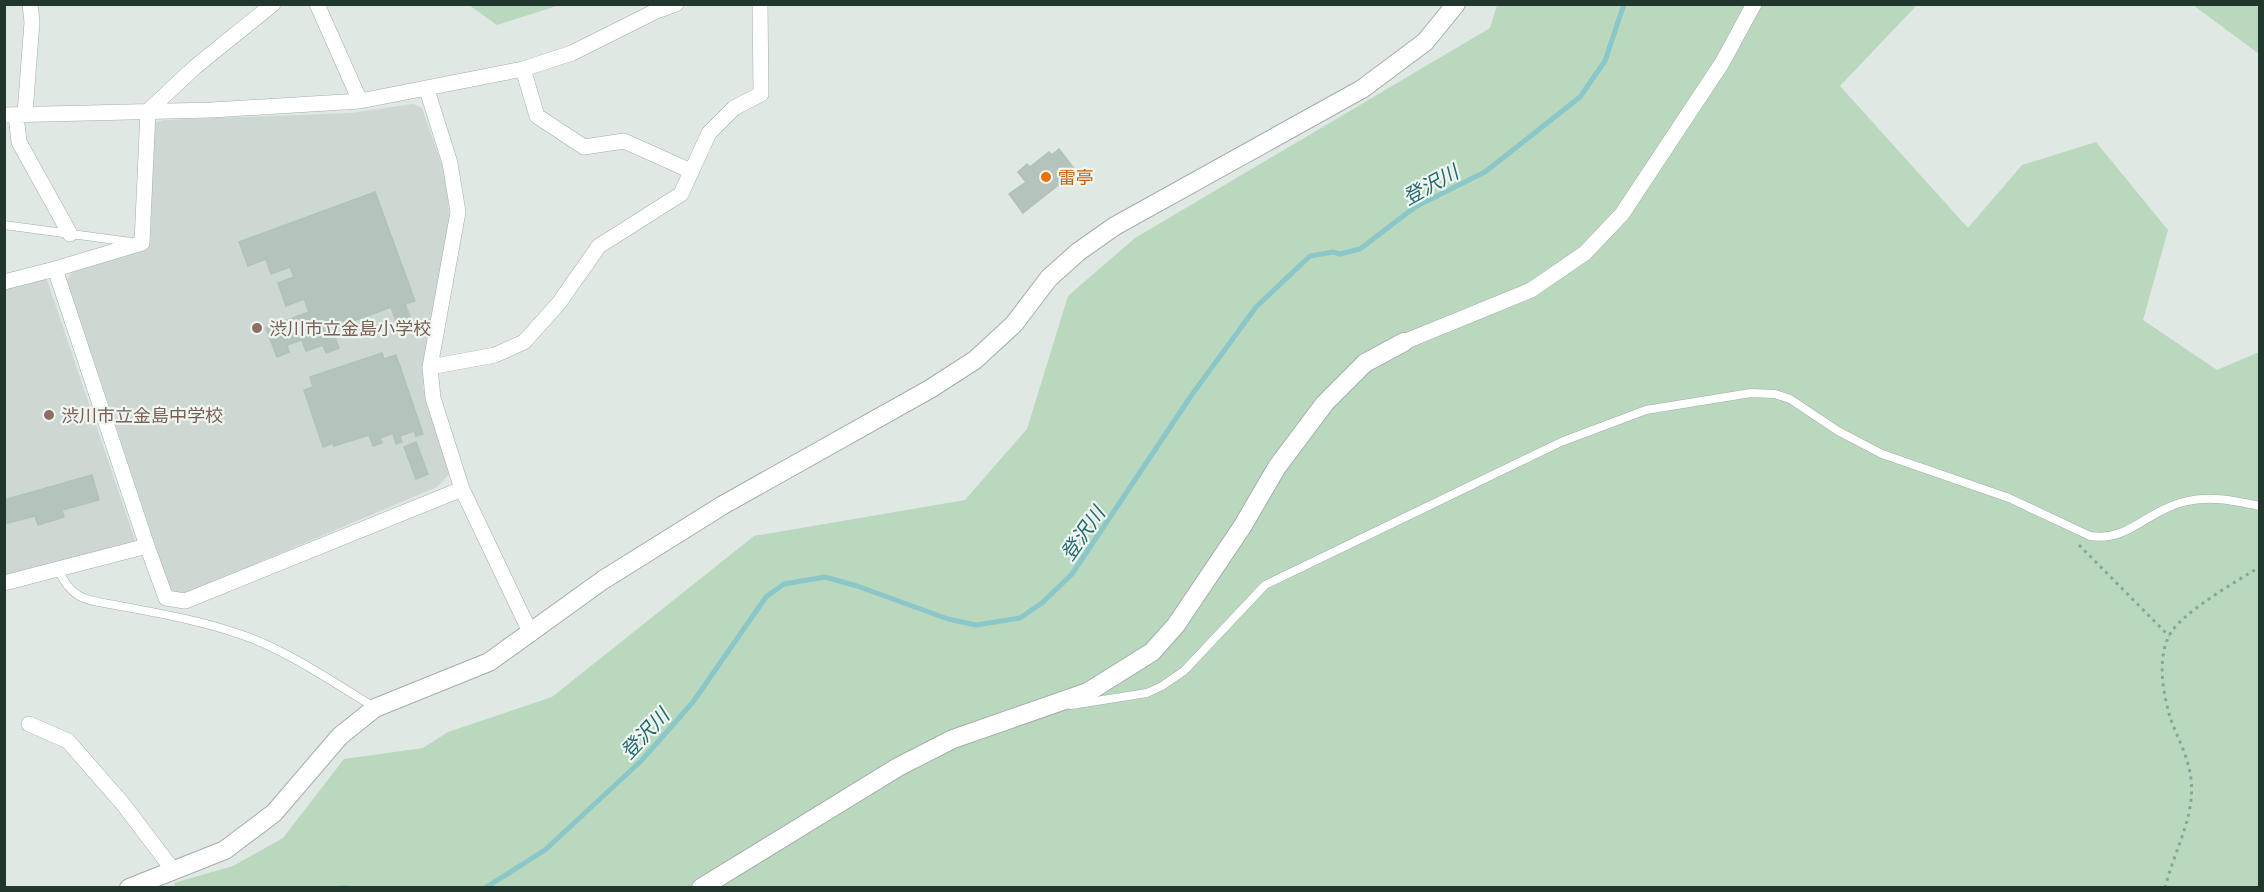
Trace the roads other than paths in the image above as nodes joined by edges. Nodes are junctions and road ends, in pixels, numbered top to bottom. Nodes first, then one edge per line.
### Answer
1 (30, 4) edge
2 (273, 4) edge
3 (317, 4) edge
4 (676, 4) edge
5 (760, 4) edge
6 (1456, 4) edge
7 (1754, 4) edge
8 (523, 69) junction
9 (427, 90) junction
10 (360, 101) junction
11 (148, 111) junction
12 (15, 114) edge
13 (691, 171) junction
14 (4, 225) edge
15 (70, 234) junction
16 (142, 243) junction
17 (55, 269) junction
18 (4, 282) edge
19 (1404, 342) joint
20 (430, 367) junction
21 (462, 489) junction
22 (2259, 506) edge
23 (147, 546) junction
24 (58, 569) junction
25 (4, 583) edge
26 (531, 634) junction
27 (375, 708) junction
28 (1039, 709) junction
29 (29, 724) dead end
30 (173, 870) junction
31 (129, 888) edge
32 (701, 888) edge

1 - 12 street
2 - 11 street
3 - 10 street
4 - 8 street
5 - 13 street
6 - 26 street
7 - 19 street
8 - 9 street
8 - 13 street
9 - 10 street
9 - 20 street
10 - 11 street
11 - 12 street
11 - 16 street
12 - 15 street
13 - 20 street
14 - 15 lane
15 - 16 lane
16 - 17 street
17 - 18 street
17 - 23 street
19 - 28 street
20 - 21 street
21 - 23 street
21 - 26 street
22 - 28 lane
23 - 24 street
24 - 25 street
24 - 27 lane
26 - 27 street
27 - 30 street
28 - 32 street
29 - 30 street
30 - 31 street

